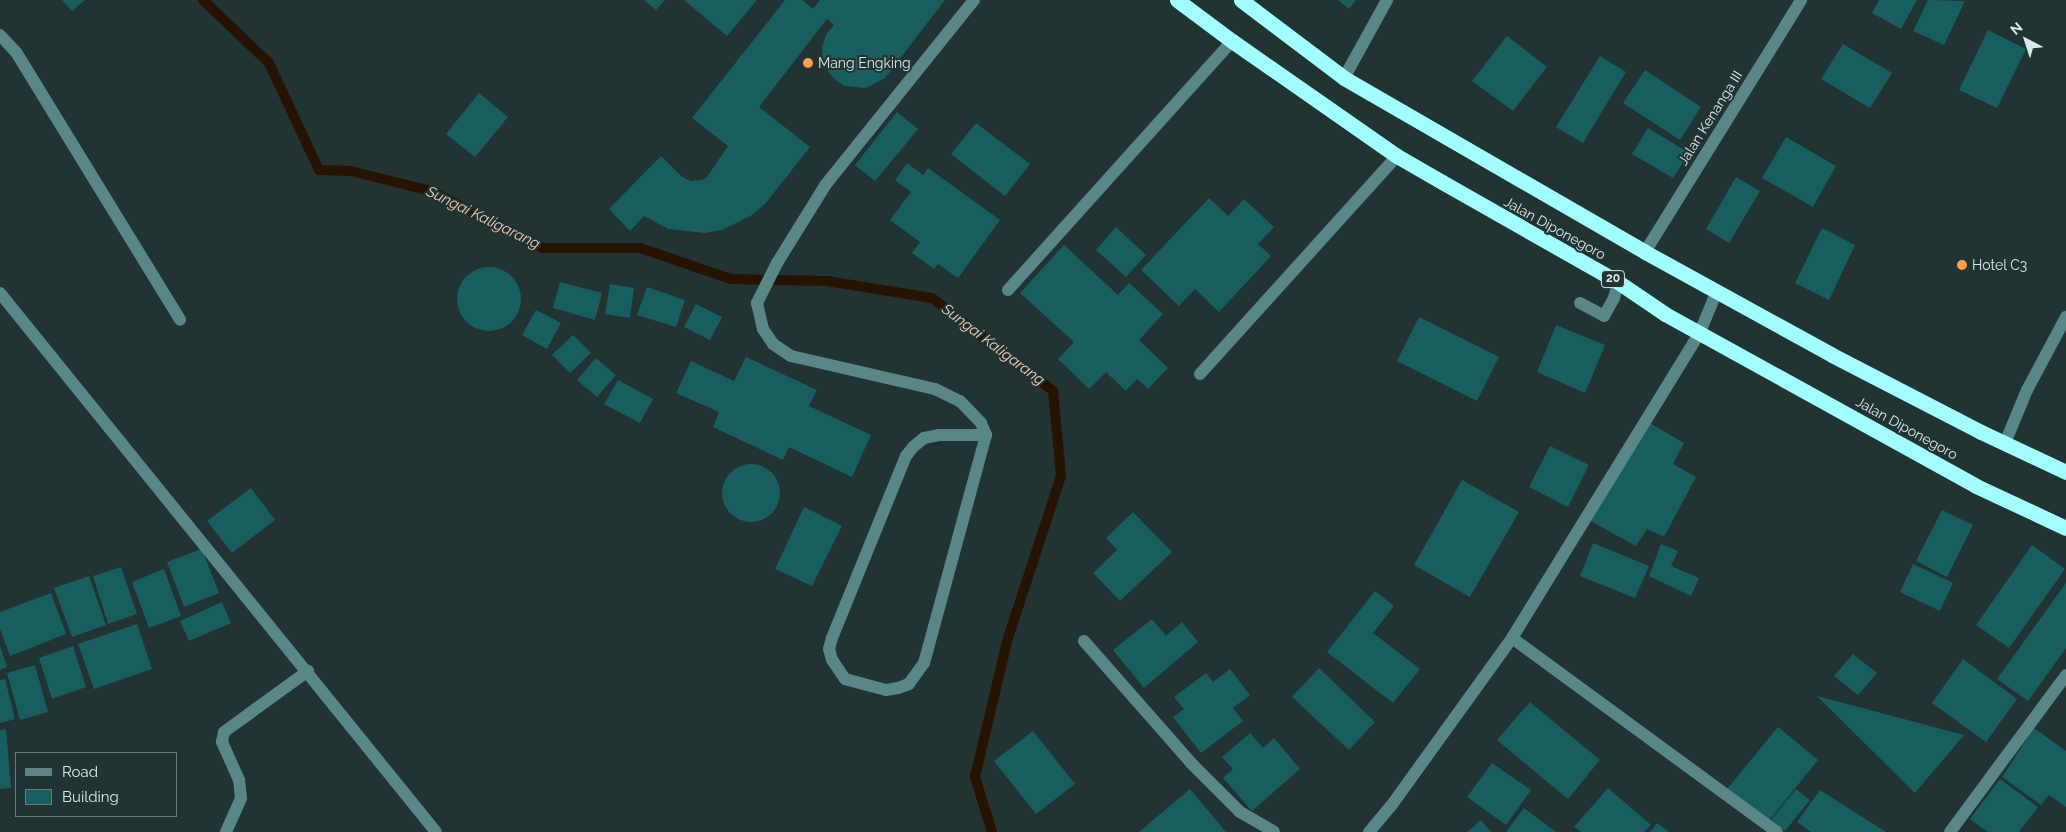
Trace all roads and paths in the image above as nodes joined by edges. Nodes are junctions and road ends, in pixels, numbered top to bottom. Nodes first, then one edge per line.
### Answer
1 (974, 0) edge
2 (1177, 0) edge
3 (1241, 0) edge
4 (1387, 0) edge
5 (1801, 0) edge
6 (0, 36) edge
7 (1232, 41) junction
8 (1344, 78) junction
9 (1398, 156) junction
10 (1645, 252) junction
11 (1618, 282) junction
12 (1008, 290) dead end
13 (0, 292) edge
14 (1717, 292) junction
15 (1580, 302) dead end
16 (2066, 317) edge
17 (180, 320) dead end
18 (1700, 332) junction
19 (1200, 374) dead end
20 (986, 435) junction
21 (2005, 443) junction
22 (2066, 472) edge
23 (2066, 528) edge
24 (1512, 638) junction
25 (1084, 641) dead end
26 (308, 671) junction
27 (2066, 675) edge
28 (226, 832) edge
29 (436, 832) edge
30 (1274, 832) edge
31 (1369, 832) edge
32 (1777, 832) edge
33 (1950, 832) edge

1 - 20 street
2 - 7 highway, Jalan Diponegoro / 20
3 - 8 highway, Jalan Diponegoro
4 - 8 street
5 - 10 street, Jalan Kenanga III
6 - 17 street
7 - 9 highway, Jalan Diponegoro / 20
7 - 12 street
8 - 10 highway, Jalan Diponegoro
9 - 11 highway, Jalan Diponegoro / 20
9 - 19 street
10 - 14 highway, Jalan Diponegoro
11 - 15 street
11 - 18 highway, Jalan Diponegoro / 20
13 - 26 street
14 - 18 street
14 - 21 highway, Jalan Diponegoro
16 - 21 street
18 - 23 highway, Jalan Diponegoro / 20
18 - 24 street
20 - 20 street
21 - 22 highway, Jalan Diponegoro
24 - 31 street
24 - 32 street
25 - 30 street
26 - 28 street
26 - 29 street
27 - 33 street

